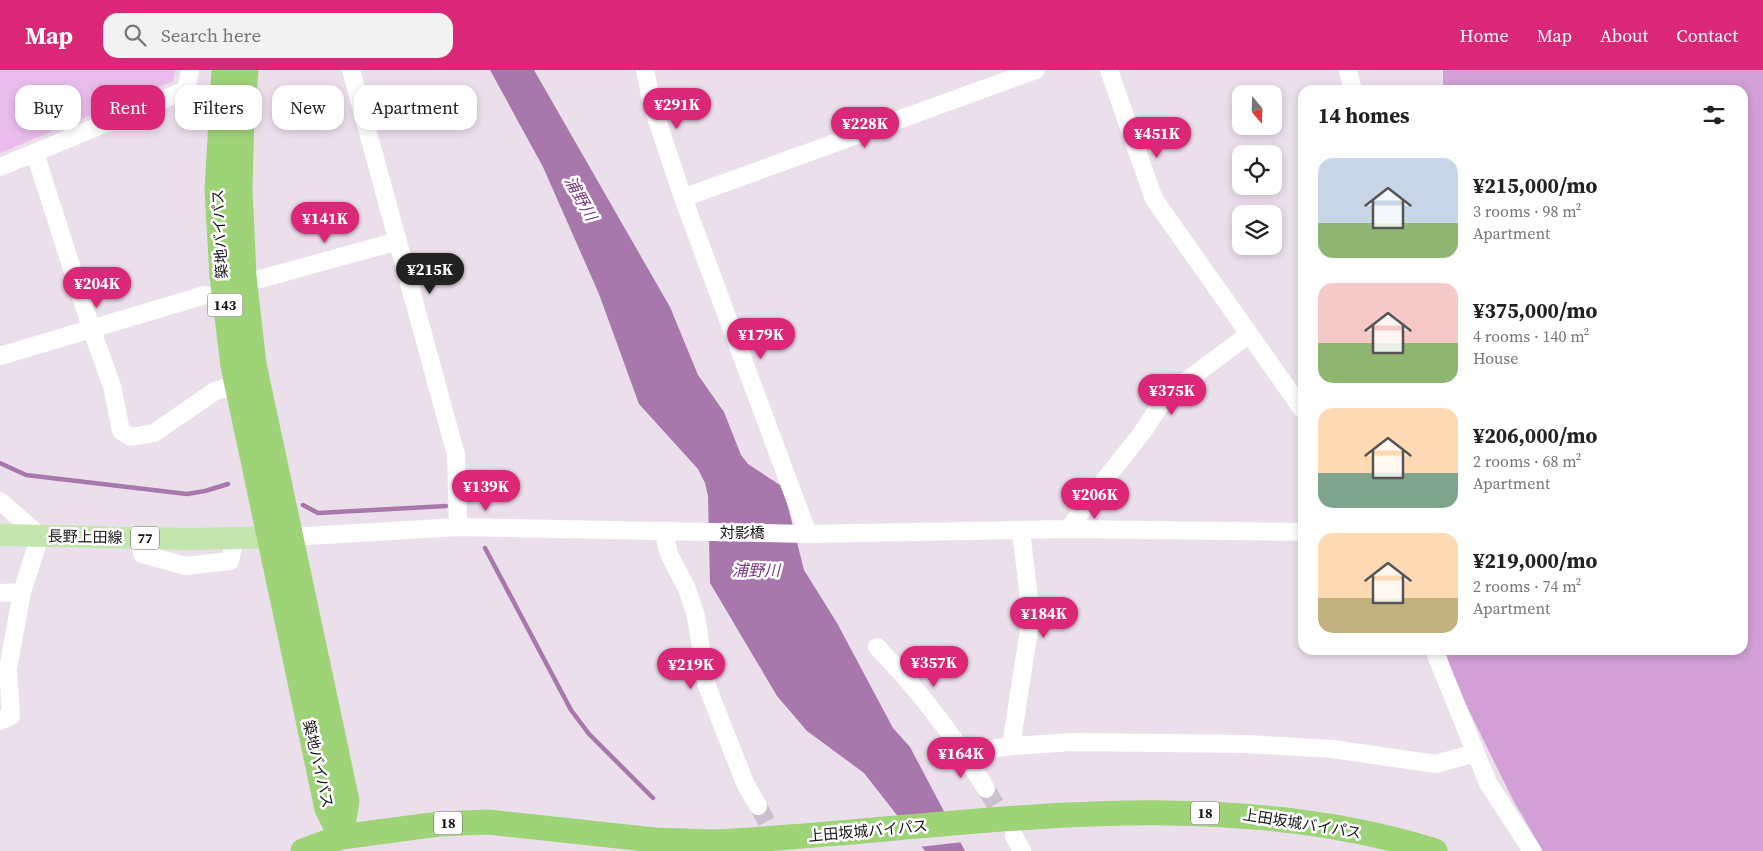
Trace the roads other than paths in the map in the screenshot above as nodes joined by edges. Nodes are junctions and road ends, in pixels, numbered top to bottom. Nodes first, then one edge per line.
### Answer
1 (190, 70) edge
2 (224, 70) edge
3 (246, 70) edge
4 (351, 70) edge
5 (645, 70) edge
6 (1036, 70) edge
7 (1109, 70) edge
8 (1348, 71) edge
9 (1352, 85) edge
10 (36, 153) junction
11 (0, 167) edge
12 (683, 198) junction
13 (398, 241) junction
14 (260, 280) dead end
15 (205, 295) dead end
16 (91, 328) junction
17 (1248, 335) junction
18 (0, 356) edge
19 (237, 385) junction
20 (1298, 404) edge
21 (0, 501) edge
22 (458, 527) junction
23 (1069, 529) junction
24 (1021, 530) junction
25 (1298, 532) edge
26 (664, 533) junction
27 (804, 534) junction
28 (0, 535) edge
29 (40, 536) junction
30 (279, 537) junction
31 (22, 592) junction
32 (0, 593) edge
33 (877, 647) dead end
34 (1436, 655) edge
35 (0, 721) edge
36 (1011, 746) junction
37 (964, 753) junction
38 (1474, 753) junction
39 (986, 790) tunnel mouth
40 (758, 806) tunnel mouth
41 (343, 844) edge
42 (303, 851) edge
43 (1435, 851) edge
44 (1532, 851) edge

1 - 10 street
2 - 19 highway, 築地バイパス / 143
3 - 30 highway, 築地バイパス / 143
4 - 13 street
5 - 12 street
6 - 12 street
7 - 17 street
8 - 9 street
10 - 11 street
10 - 16 street
12 - 27 street
13 - 14 street
13 - 22 street
15 - 16 street
16 - 18 street
16 - 19 street
17 - 20 street
17 - 23 street
19 - 30 highway, 築地バイパス / 143
21 - 29 street
22 - 26 street, 対影橋
22 - 30 street, 対影橋
23 - 24 street, 対影橋
23 - 25 street, 対影橋
24 - 27 street, 対影橋
24 - 36 street
26 - 27 street, 対影橋
26 - 40 street
28 - 29 main road, 長野上田線 / 77
29 - 30 main road, 長野上田線 / 77
29 - 31 street
30 - 41 highway, 築地バイパス / 143
31 - 32 street
31 - 35 street
33 - 37 street
34 - 38 street
36 - 37 street
36 - 38 street
37 - 39 street
38 - 44 street
41 - 42 highway, 上田坂城バイパス / 18
41 - 43 highway, 上田坂城バイパス / 18

